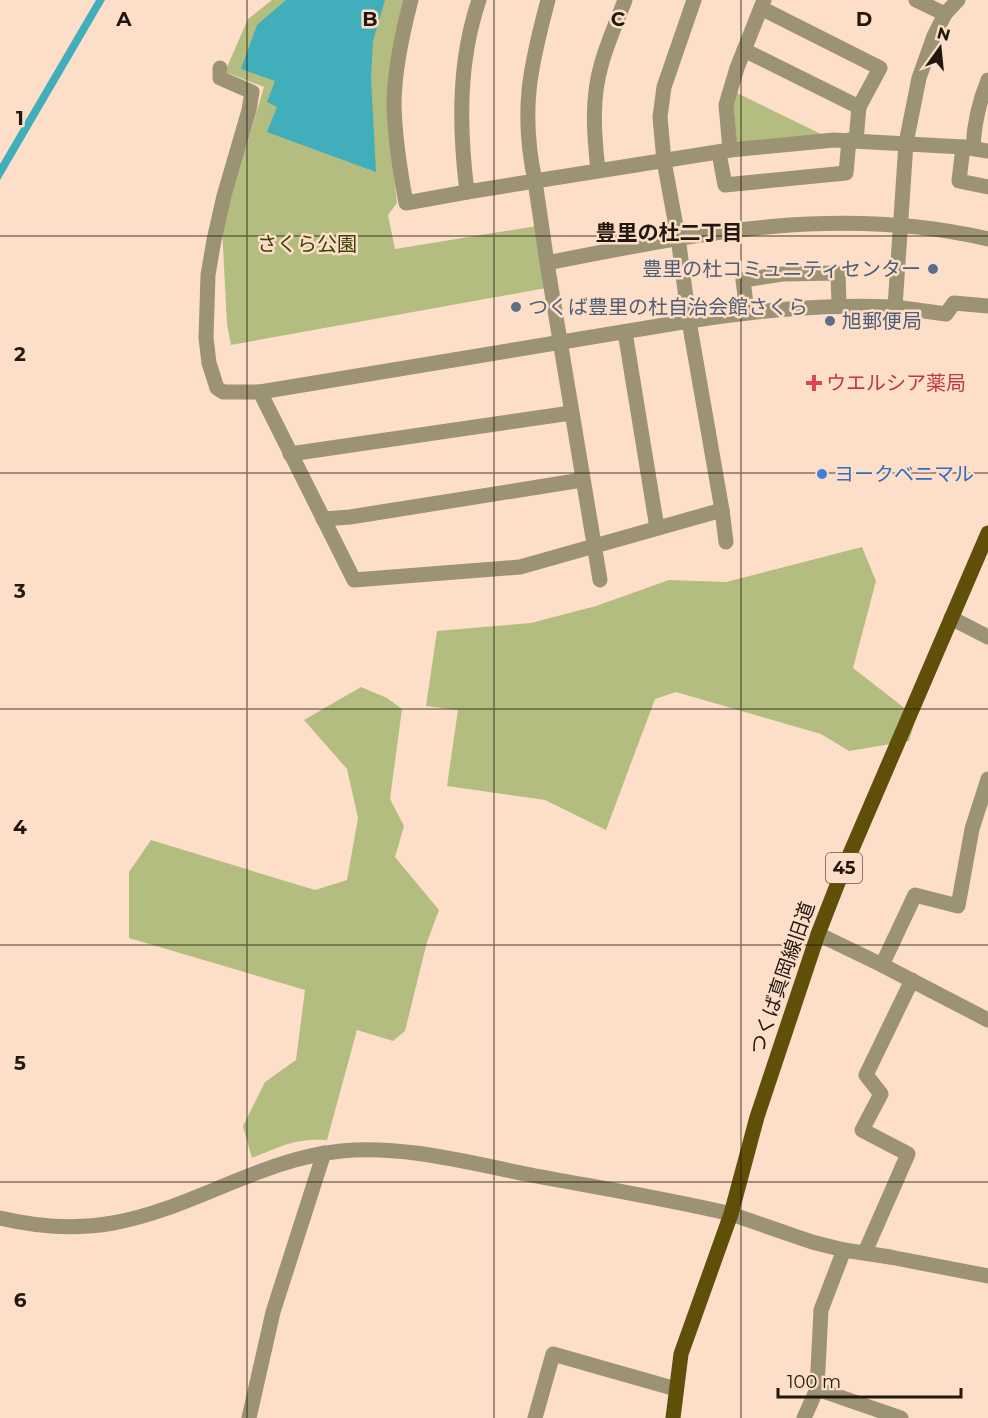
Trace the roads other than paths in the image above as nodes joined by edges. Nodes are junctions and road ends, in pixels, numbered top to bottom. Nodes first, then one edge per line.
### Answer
1 (411, 0) edge
2 (479, 0) edge
3 (548, 0) edge
4 (625, 0) edge
5 (694, 0) edge
6 (916, 0) edge
7 (958, 0) edge
8 (762, 4) edge
9 (945, 14) junction
10 (744, 50) junction
11 (220, 68) dead end
12 (988, 80) edge
13 (859, 107) junction
14 (852, 140) junction
15 (906, 143) junction
16 (975, 149) edge
17 (725, 151) junction
18 (664, 161) junction
19 (598, 170) junction
20 (535, 181) junction
21 (988, 187) edge
22 (467, 192) junction
23 (900, 225) junction
24 (678, 237) junction
25 (988, 239) edge
26 (547, 263) junction
27 (839, 305) junction
28 (988, 306) edge
29 (895, 307) junction
30 (747, 312) junction
31 (689, 321) junction
32 (625, 332) junction
33 (561, 342) junction
34 (260, 392) junction
35 (571, 412) junction
36 (290, 454) junction
37 (582, 480) junction
38 (722, 510) junction
39 (323, 519) junction
40 (657, 528) junction
41 (988, 533) edge
42 (726, 542) dead end
43 (593, 545) junction
44 (600, 580) dead end
45 (951, 618) junction
46 (988, 637) edge
47 (988, 778) edge
48 (818, 934) junction
49 (882, 965) junction
50 (912, 980) junction
51 (988, 1020) edge
52 (324, 1153) junction
53 (731, 1214) junction
54 (0, 1218) edge
55 (844, 1250) junction
56 (865, 1252) junction
57 (988, 1276) edge
58 (676, 1389) junction
59 (817, 1389) junction
60 (249, 1418) edge
61 (535, 1418) edge
62 (673, 1418) edge
63 (804, 1418) edge
64 (901, 1418) edge

1 - 22 street
2 - 22 street
3 - 20 street
4 - 19 street
5 - 18 street
6 - 9 street
7 - 9 street
8 - 10 street
8 - 13 street
9 - 15 street
10 - 13 street
10 - 17 street
11 - 34 street
12 - 16 street
13 - 14 street
14 - 15 street
14 - 17 street
14 - 17 street
15 - 16 street
15 - 23 street
16 - 21 street
17 - 18 street
18 - 19 street
18 - 24 street
19 - 20 street
20 - 22 street
20 - 26 street
23 - 24 street
23 - 25 street
23 - 29 street
24 - 26 street
24 - 31 street
26 - 33 street
27 - 29 street
27 - 30 street
27 - 30 street
28 - 29 street
30 - 31 street
31 - 32 street
31 - 38 street
32 - 33 street
32 - 40 street
33 - 34 street
33 - 35 street
34 - 36 street
35 - 36 street
35 - 37 street
36 - 39 street
37 - 39 street
37 - 43 street
38 - 40 street
38 - 42 street
39 - 43 street
40 - 43 street
41 - 45 main road, つくば真岡線旧道 / 45
43 - 44 street
45 - 46 street
45 - 48 main road, つくば真岡線旧道 / 45
47 - 49 street
48 - 49 street
48 - 53 main road, つくば真岡線旧道 / 45
49 - 50 street
50 - 51 street
50 - 56 street
52 - 53 street
52 - 54 street
52 - 60 street
53 - 55 street
53 - 58 main road, つくば真岡線旧道 / 45
55 - 56 street
55 - 59 street
56 - 57 street
58 - 61 street
58 - 62 main road, つくば真岡線旧道 / 45
59 - 63 street
59 - 64 street

